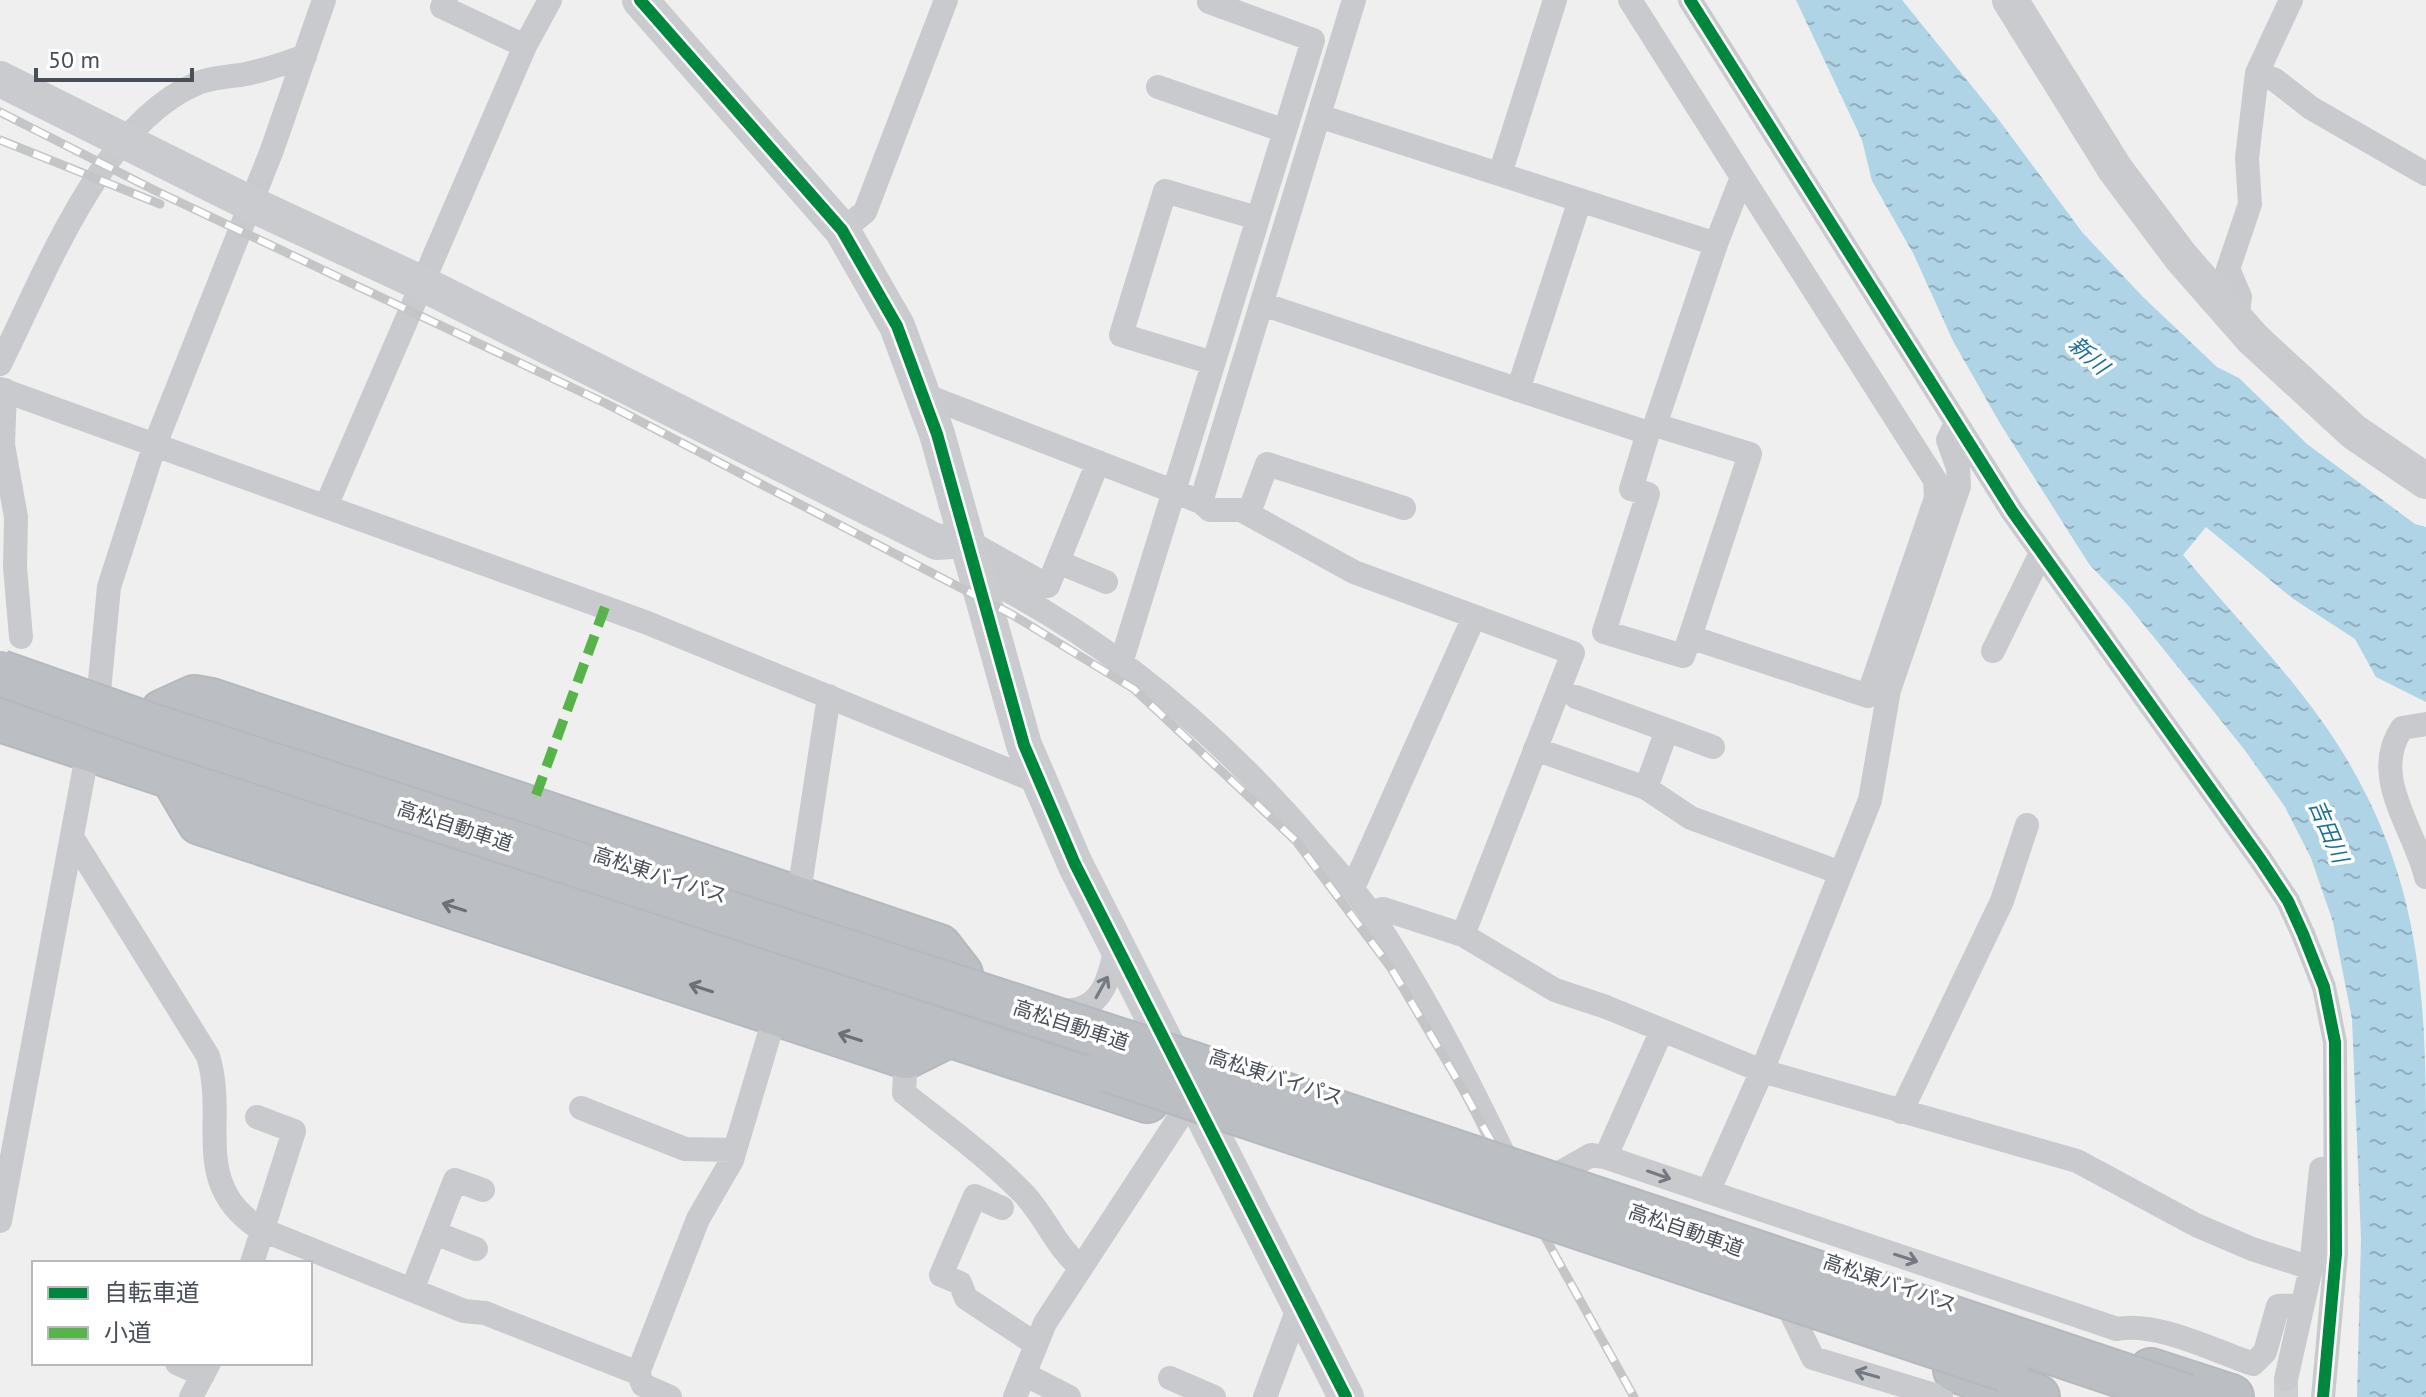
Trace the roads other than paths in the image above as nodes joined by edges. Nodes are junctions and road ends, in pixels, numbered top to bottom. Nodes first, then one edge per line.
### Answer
1 (324, 0) edge
2 (446, 0) edge
3 (550, 0) edge
4 (640, 0) edge
5 (946, 0) edge
6 (1354, 0) edge
7 (1555, 0) edge
8 (1630, 0) edge
9 (1690, 0) edge
10 (2010, 0) edge
11 (2291, 0) edge
12 (1209, 2) dead end
13 (525, 46) junction
14 (305, 56) junction
15 (2257, 73) junction
16 (0, 79) edge
17 (1158, 87) dead end
18 (1319, 116) junction
19 (1285, 131) junction
20 (122, 140) junction
21 (1500, 174) junction
22 (2426, 174) edge
23 (1742, 177) junction
24 (1580, 200) junction
25 (251, 204) junction
26 (1257, 218) junction
27 (842, 230) junction
28 (1716, 244) junction
29 (425, 285) junction
30 (1262, 304) junction
31 (2237, 321) junction
32 (1213, 363) junction
33 (0, 364) edge
34 (2, 390) edge
35 (1518, 390) junction
36 (924, 395) junction
37 (1956, 423) junction
38 (1651, 429) junction
39 (154, 447) junction
40 (1098, 462) junction
41 (2426, 481) edge
42 (1173, 491) junction
43 (1201, 502) junction
44 (326, 506) junction
45 (1404, 508) dead end
46 (1241, 510) junction
47 (2041, 553) junction
48 (971, 557) junction
49 (1058, 562) junction
50 (1106, 582) dead end
51 (1474, 617) junction
52 (1690, 637) junction
53 (1993, 651) dead end
54 (7, 656) edge
55 (1121, 663) junction
56 (99, 691) junction
57 (829, 696) junction
58 (1576, 697) dead end
59 (163, 712) junction
60 (3, 717) edge
61 (2426, 724) edge
62 (1667, 730) junction
63 (1713, 747) dead end
64 (87, 749) junction
65 (1535, 749) junction
66 (1038, 782) junction
67 (1646, 788) junction
68 (2027, 825) dead end
69 (72, 837) junction
70 (1841, 873) junction
71 (2426, 877) edge
72 (1352, 890) junction
73 (798, 899) junction
74 (1370, 912) junction
75 (560, 924) junction
76 (1463, 935) junction
77 (1116, 948) junction
78 (960, 974) junction
79 (1071, 1010) junction
80 (776, 1012) junction
81 (1662, 1030) junction
82 (948, 1035) junction
83 (1163, 1040) junction
84 (906, 1056) junction
85 (1762, 1071) junction
86 (581, 1108) dead end
87 (1901, 1112) junction
88 (1193, 1116) junction
89 (257, 1117) dead end
90 (2333, 1138) junction
91 (7, 1146) edge
92 (1610, 1147) dead end
93 (735, 1150) junction
94 (1503, 1153) junction
95 (1561, 1172) junction
96 (483, 1190) dead end
97 (1708, 1192) junction
98 (1002, 1208) dead end
99 (0, 1221) edge
100 (260, 1229) junction
101 (435, 1233) junction
102 (476, 1249) dead end
103 (252, 1261) edge
104 (1080, 1267) junction
105 (2311, 1268) junction
106 (412, 1290) junction
107 (2301, 1305) junction
108 (1299, 1306) junction
109 (1792, 1315) junction
110 (2112, 1342) junction
111 (1034, 1343) junction
112 (206, 1369) edge
113 (1026, 1375) junction
114 (1170, 1378) dead end
115 (2286, 1379) tunnel mouth
116 (636, 1383) edge
117 (191, 1397) edge
118 (670, 1397) edge
119 (1015, 1397) edge
120 (1069, 1397) edge
121 (1214, 1397) edge
122 (1265, 1397) edge
123 (1346, 1397) edge
124 (1941, 1397) edge
125 (2037, 1397) edge
126 (2091, 1397) edge
127 (2187, 1397) edge
128 (2231, 1397) edge
129 (2323, 1397) edge

1 - 14 street
2 - 13 street
3 - 13 street
4 - 27 street
5 - 27 street
6 - 18 street
7 - 21 street
8 - 23 street
9 - 37 street
10 - 31 street
11 - 15 street
12 - 19 street
13 - 29 street
14 - 20 street
14 - 25 street
15 - 22 street
15 - 31 street
16 - 20 street
17 - 19 street
18 - 21 street
18 - 30 street
19 - 26 street
20 - 25 street
20 - 33 street
21 - 24 street
23 - 28 street
23 - 52 street
24 - 28 street
24 - 35 street
25 - 29 street
25 - 39 street
26 - 32 street
26 - 32 street
27 - 36 street
28 - 38 street
29 - 44 street
29 - 48 street
30 - 35 street
30 - 43 street
31 - 41 street
32 - 42 street
34 - 39 street
34 - 54 street
35 - 38 street
36 - 40 street
36 - 48 street
37 - 47 street
37 - 70 street
38 - 52 street
38 - 52 street
39 - 44 street
39 - 56 street
40 - 42 street
40 - 49 street
42 - 43 street
42 - 55 street
43 - 46 street
44 - 57 street
45 - 46 street
46 - 51 street
47 - 53 street
47 - 90 street
48 - 49 street
48 - 55 street
48 - 66 street
49 - 50 street
51 - 65 street
51 - 72 street
54 - 56 highway, 高松東バイパス
54 - 127 highway, 高松自動車道, bridge
55 - 72 street
56 - 59 highway, 高松東バイパス
56 - 64 street
57 - 66 street
57 - 73 street
58 - 62 street
59 - 73 highway
59 - 78 highway, 高松東バイパス
60 - 64 highway
60 - 126 highway, 高松自動車道, bridge
61 - 71 street
62 - 63 street
62 - 67 street
64 - 69 street
75 -> 64 highway
65 - 67 street
65 - 76 street
66 - 77 street
67 - 70 street
68 - 87 street
69 - 91 street
69 - 100 street
70 - 85 street
72 - 74 street
73 - 78 highway
74 - 76 street
74 - 94 street
80 -> 75 highway
75 - 82 highway
76 - 81 street
79 -> 77 street
77 - 83 street
78 - 79 highway, 高松東バイパス
79 - 83 highway, 高松東バイパス
84 -> 80 highway
80 - 93 street
81 - 85 street
81 - 92 street
82 - 84 highway
82 - 88 highway
83 - 88 street
83 - 94 highway, 高松東バイパス
84 - 104 street
85 - 87 street
85 - 97 street
86 - 93 street
87 - 105 street
88 - 104 street
88 - 108 street
88 - 109 highway
89 - 100 street
90 - 105 street
90 - 129 street
91 - 99 street
93 - 116 street
94 - 95 highway, 高松東バイパス
95 -> 97 street
95 - 110 highway, 高松東バイパス
96 - 101 street
97 -> 110 street
98 - 111 street
100 - 103 street
100 - 106 street
101 - 102 street
101 - 106 street
104 - 111 street
105 - 107 street
106 - 116 street
107 - 110 street
107 - 115 street
108 - 122 street
108 - 123 street
124 -> 109 street
109 - 125 highway
110 - 128 highway, 高松東バイパス
111 - 113 street
112 - 117 street
113 - 119 street
113 - 120 street
114 - 121 street
116 - 118 street

